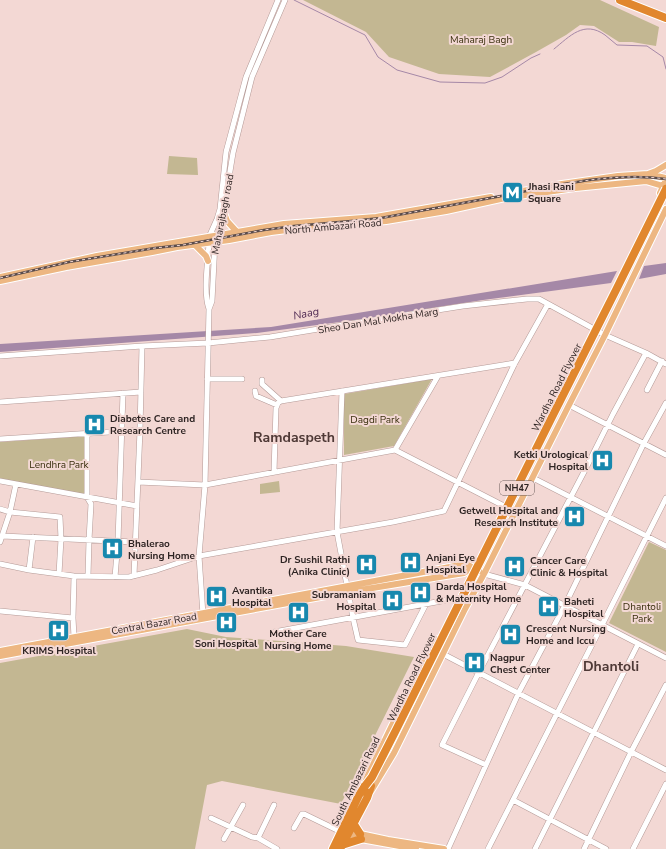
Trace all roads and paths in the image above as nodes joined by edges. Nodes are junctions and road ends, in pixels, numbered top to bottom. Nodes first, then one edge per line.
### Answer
1 (285, 0) edge
2 (620, 0) edge
3 (634, 0) edge
4 (277, 2) edge
5 (666, 12) edge
6 (666, 18) edge
7 (666, 165) edge
8 (648, 174) junction
9 (666, 179) edge
10 (562, 187) junction
11 (665, 187) edge
12 (666, 198) edge
13 (666, 209) edge
14 (224, 213) junction
15 (237, 232) junction
16 (217, 235) junction
17 (211, 241) junction
18 (195, 245) junction
19 (208, 261) junction
20 (0, 277) edge
21 (0, 281) edge
22 (548, 304) junction
23 (209, 309) junction
24 (593, 329) junction
25 (606, 335) junction
26 (208, 342) junction
27 (142, 346) junction
28 (646, 353) junction
29 (0, 356) edge
30 (664, 362) edge
31 (515, 363) junction
32 (438, 376) junction
33 (207, 379) junction
34 (242, 379) dead end
35 (262, 380) dead end
36 (648, 390) dead end
37 (255, 391) dead end
38 (342, 391) junction
39 (141, 392) junction
40 (123, 393) junction
41 (0, 402) edge
42 (279, 403) junction
43 (666, 403) edge
44 (569, 405) junction
45 (608, 425) junction
46 (140, 430) junction
47 (122, 432) junction
48 (87, 434) junction
49 (0, 439) edge
50 (644, 443) junction
51 (396, 450) junction
52 (666, 455) edge
53 (340, 460) junction
54 (274, 472) junction
55 (533, 478) junction
56 (0, 481) edge
57 (138, 482) junction
58 (457, 483) junction
59 (16, 484) junction
60 (205, 485) junction
61 (87, 497) junction
62 (571, 497) junction
63 (666, 498) edge
64 (119, 503) junction
65 (136, 506) junction
66 (504, 506) junction
67 (0, 509) edge
68 (10, 512) junction
69 (609, 516) junction
70 (337, 532) junction
71 (2, 536) junction
72 (646, 536) junction
73 (33, 537) junction
74 (60, 539) junction
75 (89, 540) junction
76 (0, 542) edge
77 (118, 542) junction
78 (135, 542) junction
79 (666, 546) edge
80 (199, 556) junction
81 (0, 564) edge
82 (473, 568) junction
83 (30, 570) junction
84 (59, 574) junction
85 (484, 574) junction
86 (74, 576) junction
87 (88, 576) junction
88 (134, 576) junction
89 (115, 577) junction
90 (525, 584) junction
91 (348, 590) junction
92 (458, 598) junction
93 (426, 604) junction
94 (565, 605) junction
95 (0, 611) edge
96 (203, 616) junction
97 (73, 618) junction
98 (353, 618) junction
99 (602, 625) junction
100 (274, 632) dead end
101 (74, 637) junction
102 (638, 644) junction
103 (0, 651) edge
104 (443, 654) junction
105 (0, 656) edge
106 (666, 658) edge
107 (479, 672) junction
108 (666, 685) edge
109 (519, 692) junction
110 (558, 713) junction
111 (594, 732) junction
112 (631, 752) junction
113 (486, 765) junction
114 (666, 770) edge
115 (666, 784) edge
116 (368, 786) junction
117 (363, 797) junction
118 (513, 800) junction
119 (243, 805) dead end
120 (274, 805) dead end
121 (210, 818) dead end
122 (550, 819) junction
123 (353, 823) junction
124 (231, 827) junction
125 (294, 828) dead end
126 (343, 832) junction
127 (361, 837) junction
128 (258, 838) junction
129 (224, 840) dead end
130 (589, 840) junction
131 (341, 847) edge
132 (277, 849) edge
133 (333, 849) edge
134 (416, 849) edge
135 (444, 849) edge
136 (448, 849) edge
137 (488, 849) edge
138 (535, 849) edge
139 (584, 849) edge
140 (606, 849) edge
141 (633, 849) edge

1 - 14 street, Maharajbagh road
2 - 6 highway
3 - 5 highway
4 - 17 street, Maharajbagh road
7 - 8 main road
8 - 9 main road, North Ambazari Road
8 - 10 main road, North Ambazari Road
9 - 11 main road, South Ambazari Road
10 - 11 main road, North Ambazari Road
10 - 15 main road, North Ambazari Road
10 - 17 main road, North Ambazari Road
11 - 24 main road, South Ambazari Road
11 - 116 highway, Wardha Road Flyover / NH47, bridge
12 - 116 highway, Wardha Road Flyover / NH47
13 - 25 main road
14 - 15 main road
14 - 16 street, Maharajbagh road
15 - 16 main road, North Ambazari Road
16 - 17 main road, North Ambazari Road
17 - 18 main road, North Ambazari Road
17 - 19 street, Maharajbagh road
17 - 20 main road, North Ambazari Road
17 - 23 street, Maharajbagh road
18 - 19 main road
18 - 21 main road, North Ambazari Road
19 - 23 street, Maharajbagh road
22 - 24 street, Sheo Dan Mal Mokha Marg
22 - 26 street, Sheo Dan Mal Mokha Marg
22 - 31 street
23 - 26 street
24 - 25 street, Sheo Dan Mal Mokha Marg
24 - 66 main road, South Ambazari Road
25 - 28 street, Sheo Dan Mal Mokha Marg
25 - 44 main road
26 - 27 street, Sheo Dan Mal Mokha Marg
26 - 33 street
27 - 29 street, Sheo Dan Mal Mokha Marg
27 - 39 street
28 - 30 street, Sheo Dan Mal Mokha Marg
28 - 45 street
30 - 36 street
31 - 32 street
31 - 58 street
32 - 38 street
32 - 51 street
33 - 34 street
33 - 60 street
35 - 42 street
37 - 42 street
38 - 42 street
38 - 53 street
39 - 40 street
39 - 46 street
40 - 41 street
40 - 47 street
42 - 54 street
43 - 50 street
44 - 45 street
44 - 55 main road
45 - 50 street
45 - 62 street
46 - 47 street
46 - 57 street
47 - 48 street
47 - 64 street
48 - 49 street
48 - 61 street
50 - 52 street
50 - 69 street
51 - 53 street
51 - 58 street
53 - 54 street
53 - 70 street
54 - 60 street
55 - 62 street
55 - 85 main road
56 - 59 street
57 - 60 street
57 - 65 street
58 - 66 street
58 - 70 street
59 - 61 street
59 - 68 street
60 - 80 street
61 - 64 street
61 - 75 street
62 - 69 street
62 - 90 street
63 - 72 street
64 - 65 street
64 - 77 street
65 - 78 street
66 - 82 main road, South Ambazari Road
67 - 68 street
68 - 71 street
68 - 74 street
69 - 72 street
69 - 94 street
70 - 80 street
70 - 91 street
71 - 73 street
71 - 76 street
72 - 79 street
72 - 99 street
73 - 74 street
73 - 83 street
74 - 75 street
74 - 84 street
75 - 77 street
75 - 87 street
77 - 78 street
77 - 89 street
78 - 88 street
80 - 88 street
80 - 96 street
81 - 83 street
82 - 85 main road
82 - 91 main road, Central Bazar Road
82 - 92 main road, South Ambazari Road
83 - 84 street
84 - 86 street
85 - 90 street
85 - 104 main road
86 - 87 street
86 - 97 street
87 - 89 street
88 - 89 street
90 - 94 street
90 - 107 street
91 - 96 main road, Central Bazar Road
91 - 98 street
92 - 93 street
92 - 117 main road, South Ambazari Road
93 - 98 street
93 - 98 street
94 - 99 street
94 - 109 street
95 - 97 street
96 - 101 main road, Central Bazar Road
96 - 105 main road, Central Bazar Road
97 - 101 street
98 - 100 street
99 - 102 street
99 - 110 street
101 - 103 main road, Central Bazar Road
102 - 106 street
102 - 111 street
104 - 107 street
104 - 117 main road
107 - 109 street
107 - 113 street
108 - 112 street
109 - 110 street
109 - 113 street
110 - 111 street
110 - 118 street
111 - 112 street
111 - 122 street
112 - 114 street
112 - 130 street
113 - 136 street
115 - 141 street
116 - 117 highway, NH47
117 - 123 highway, NH47
117 - 126 highway, South Ambazari Road / NH47
118 - 122 street
118 - 137 street
119 - 124 street
120 - 128 street
121 - 124 street
122 - 130 street
122 - 138 street
123 - 126 highway, NH47
123 - 127 highway
124 - 128 street
124 - 129 street
125 - 126 street
126 - 127 main road
126 - 131 highway, NH47
126 - 133 highway, South Ambazari Road / NH47
127 - 131 highway
127 - 134 main road
127 - 135 main road
128 - 132 street
130 - 139 street
130 - 140 street

